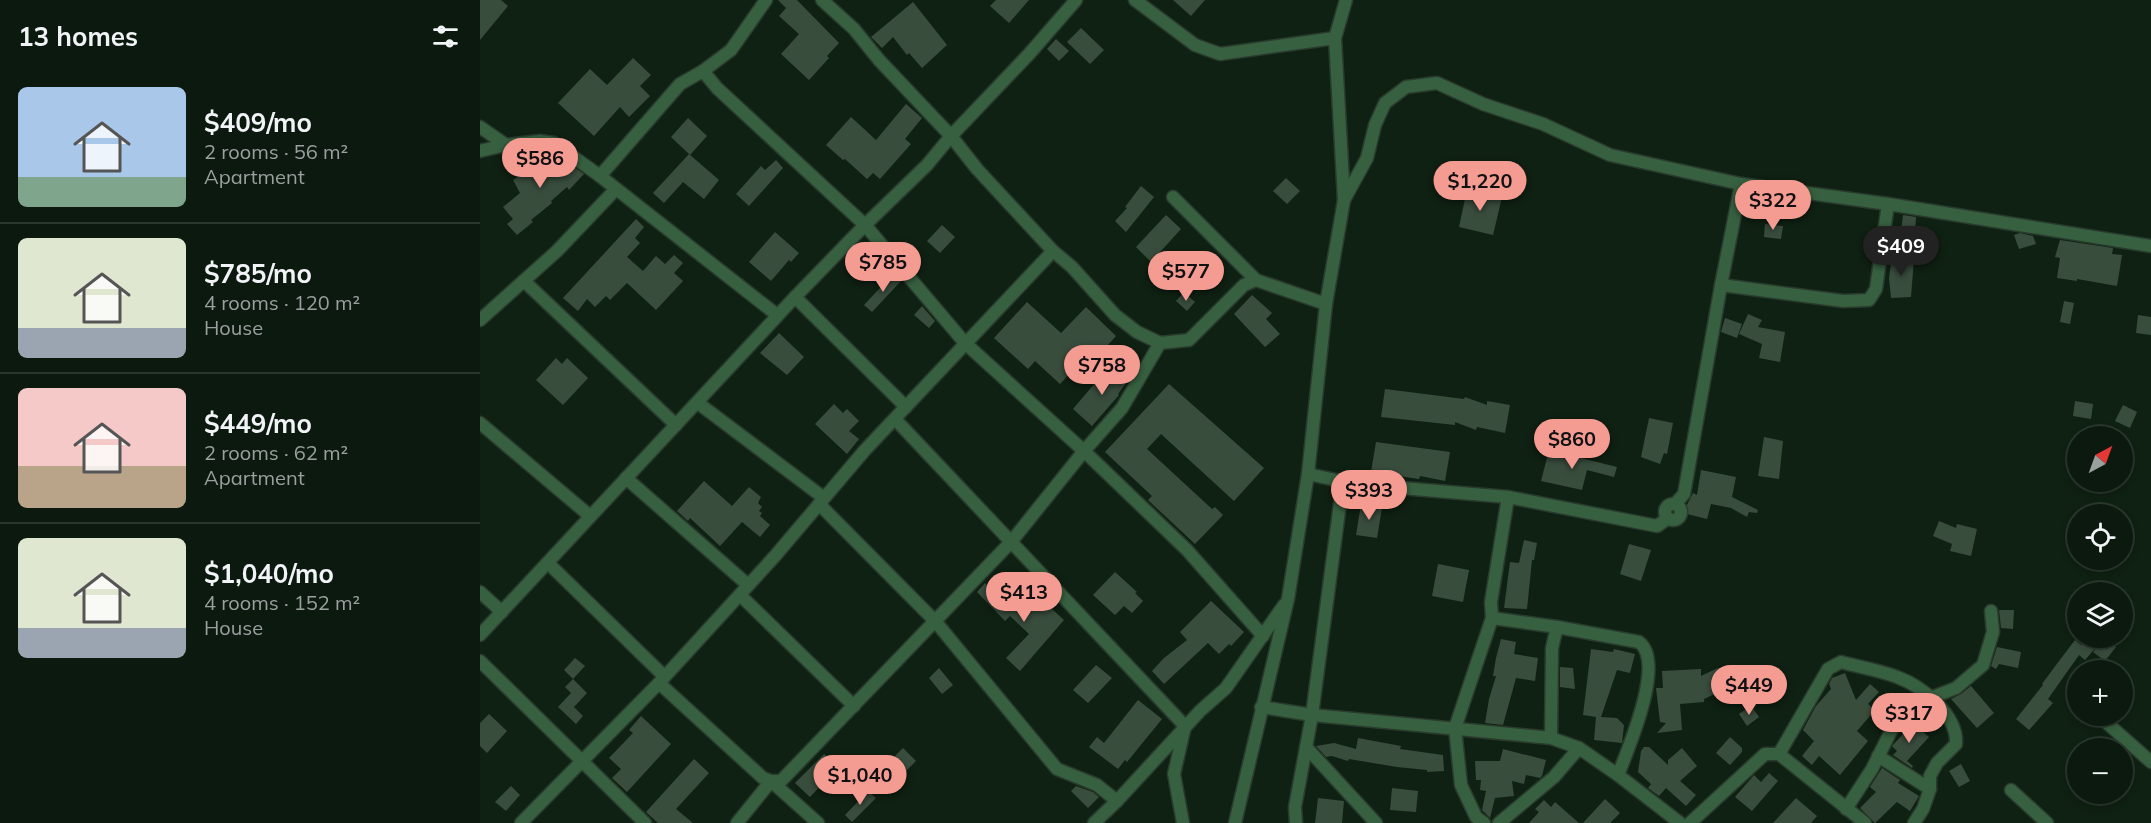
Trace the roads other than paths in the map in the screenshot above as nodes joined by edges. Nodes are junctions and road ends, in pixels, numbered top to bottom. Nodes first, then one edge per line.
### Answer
1 (766, 0) edge
2 (822, 0) edge
3 (1076, 0) edge
4 (1135, 0) edge
5 (1346, 0) edge
6 (1335, 38) junction
7 (702, 71) junction
8 (480, 127) edge
9 (951, 136) junction
10 (506, 145) junction
11 (480, 151) edge
12 (600, 176) junction
13 (1741, 184) junction
14 (616, 189) junction
15 (1173, 197) dead end
16 (1344, 200) junction
17 (1887, 204) junction
18 (864, 225) junction
19 (2151, 246) edge
20 (1053, 251) junction
21 (1256, 280) junction
22 (524, 281) junction
23 (1721, 285) junction
24 (795, 297) junction
25 (1326, 304) junction
26 (777, 315) junction
27 (480, 320) edge
28 (965, 343) junction
29 (1160, 343) junction
30 (698, 403) junction
31 (906, 406) junction
32 (895, 419) junction
33 (480, 423) edge
34 (676, 425) junction
35 (1084, 451) junction
36 (1308, 474) junction
37 (626, 478) junction
38 (1343, 481) junction
39 (1508, 497) junction
40 (821, 501) junction
41 (590, 516) junction
42 (1011, 542) junction
43 (548, 562) junction
44 (748, 585) junction
45 (480, 592) edge
46 (740, 595) junction
47 (1288, 599) junction
48 (1991, 611) dead end
49 (502, 612) junction
50 (1492, 618) junction
51 (935, 621) junction
52 (1557, 627) junction
53 (480, 635) edge
54 (1263, 636) junction
55 (480, 661) edge
56 (662, 680) junction
57 (1930, 698) junction
58 (854, 706) junction
59 (1261, 707) junction
60 (1312, 716) junction
61 (1185, 726) junction
62 (2110, 726) edge
63 (1455, 728) junction
64 (1551, 738) junction
65 (1306, 747) junction
66 (1579, 748) junction
67 (1779, 754) junction
68 (1878, 756) junction
69 (582, 760) junction
70 (2151, 762) edge
71 (1618, 775) junction
72 (771, 781) junction
73 (1930, 789) junction
74 (2011, 790) dead end
75 (1117, 801) junction
76 (1846, 809) junction
77 (521, 823) edge
78 (645, 823) edge
79 (737, 823) edge
80 (818, 823) edge
81 (1094, 823) edge
82 (1183, 823) edge
83 (1234, 823) edge
84 (1296, 823) edge
85 (1376, 823) edge
86 (1484, 823) edge
87 (1499, 823) edge
88 (1680, 823) edge
89 (1690, 823) edge
90 (1865, 823) edge
91 (1914, 823) edge
92 (2047, 823) edge

1 - 7 street
2 - 9 street
3 - 9 street
4 - 6 street
5 - 6 street
6 - 16 street
7 - 12 street
7 - 18 street
8 - 10 street
9 - 18 street
9 - 20 street
10 - 11 street
10 - 12 street
12 - 14 street
13 - 16 street
13 - 17 street
13 - 23 street
14 - 22 street
14 - 26 street
15 - 21 street
16 - 25 street
17 - 19 street
17 - 23 street
18 - 24 street
18 - 28 street
20 - 28 street
20 - 29 street
21 - 25 street
21 - 29 street
22 - 27 street
22 - 34 street
23 - 39 street
24 - 26 street
24 - 31 street
25 - 36 street
26 - 30 street
28 - 31 street
28 - 35 street
29 - 35 street
30 - 34 street
30 - 40 street
31 - 32 street
32 - 40 street
32 - 42 street
33 - 41 street
34 - 37 street
35 - 42 street
35 - 54 street
36 - 38 street
36 - 47 street
37 - 41 street
37 - 44 street
38 - 39 street
38 - 60 street
39 - 50 street
40 - 44 street
40 - 51 street
41 - 43 street
42 - 51 street
42 - 61 street
43 - 49 street
43 - 56 street
44 - 46 street
45 - 49 street
46 - 56 street
46 - 58 street
47 - 54 street
47 - 59 street
48 - 57 street
49 - 53 street
50 - 52 street
50 - 63 street
51 - 58 street
51 - 75 street
52 - 64 street
52 - 71 street
54 - 61 street
55 - 69 street
56 - 69 street
56 - 72 street
57 - 67 street
57 - 68 street
57 - 73 street
58 - 72 street
59 - 60 street
59 - 83 street
60 - 63 street
60 - 65 street
61 - 75 street
61 - 82 street
62 - 70 street
63 - 64 street
63 - 86 street
64 - 66 street
65 - 84 street
65 - 85 street
66 - 71 street
66 - 87 street
67 - 76 street
67 - 89 street
68 - 73 street
68 - 76 street
69 - 77 street
69 - 78 street
71 - 88 street
72 - 79 street
72 - 80 street
73 - 91 street
74 - 92 street
75 - 81 street
76 - 90 street

